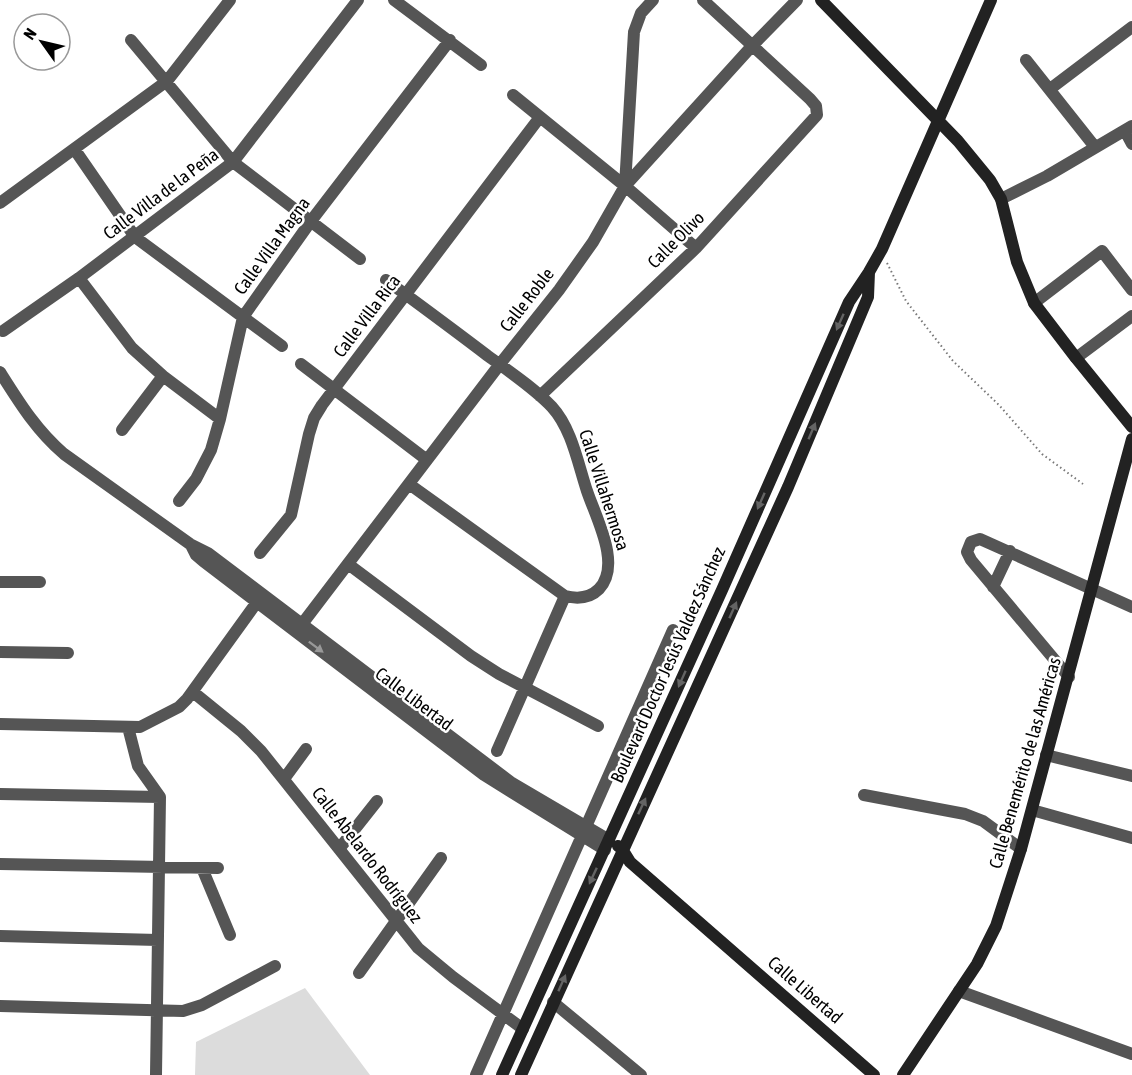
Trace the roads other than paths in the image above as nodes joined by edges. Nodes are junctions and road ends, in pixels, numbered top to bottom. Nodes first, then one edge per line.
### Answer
1 (230, 0) edge
2 (358, 0) edge
3 (394, 0) edge
4 (653, 0) edge
5 (703, 0) edge
6 (797, 0) edge
7 (821, 0) edge
8 (991, 0) edge
9 (1132, 27) edge
10 (131, 40) dead end
11 (450, 40) junction
12 (752, 46) junction
13 (1026, 60) dead end
14 (481, 64) dead end
15 (167, 81) junction
16 (1050, 89) junction
17 (513, 95) dead end
18 (540, 117) junction
19 (939, 121) junction
20 (1129, 128) edge
21 (1132, 144) edge
22 (1095, 147) junction
23 (75, 150) junction
24 (234, 162) junction
25 (625, 186) junction
26 (1001, 199) junction
27 (0, 203) edge
28 (311, 221) junction
29 (135, 237) junction
30 (696, 248) junction
31 (360, 259) dead end
32 (869, 272) junction
33 (79, 278) junction
34 (386, 280) dead end
35 (1132, 290) edge
36 (406, 294) junction
37 (1034, 303) junction
38 (1132, 316) edge
39 (243, 317) junction
40 (3, 331) dead end
41 (282, 346) dead end
42 (1076, 358) junction
43 (301, 364) dead end
44 (500, 364) junction
45 (0, 372) edge
46 (163, 376) junction
47 (334, 388) junction
48 (540, 396) junction
49 (220, 419) junction
50 (1132, 427) edge
51 (122, 430) dead end
52 (1132, 439) edge
53 (427, 460) junction
54 (409, 484) junction
55 (179, 501) dead end
56 (190, 544) junction
57 (1010, 551) junction
58 (260, 553) dead end
59 (348, 564) junction
60 (732, 568) junction
61 (749, 574) junction
62 (0, 582) edge
63 (40, 582) dead end
64 (993, 587) junction
65 (1092, 588) junction
66 (565, 596) junction
67 (257, 602) junction
68 (1132, 607) edge
69 (300, 628) junction
70 (673, 630) dead end
71 (0, 652) edge
72 (68, 653) dead end
73 (1068, 677) junction
74 (526, 690) junction
75 (193, 692) junction
76 (0, 724) edge
77 (598, 726) dead end
78 (134, 727) junction
79 (306, 749) dead end
80 (497, 751) dead end
81 (1046, 755) junction
82 (1132, 776) edge
83 (284, 779) junction
84 (0, 794) edge
85 (864, 795) dead end
86 (160, 797) junction
87 (377, 801) dead end
88 (1032, 810) junction
89 (583, 831) junction
90 (1132, 838) edge
91 (607, 845) junction
92 (339, 849) junction
93 (1021, 849) junction
94 (624, 857) junction
95 (441, 858) dead end
96 (0, 864) edge
97 (159, 867) junction
98 (202, 868) junction
99 (218, 868) dead end
100 (396, 922) junction
101 (230, 935) dead end
102 (0, 936) edge
103 (158, 940) junction
104 (275, 966) dead end
105 (359, 974) dead end
106 (959, 991) junction
107 (553, 1002) junction
108 (0, 1006) edge
109 (157, 1011) junction
110 (502, 1014) junction
111 (523, 1029) junction
112 (1132, 1054) edge
113 (156, 1075) edge
114 (476, 1075) edge
115 (502, 1075) edge
116 (521, 1075) edge
117 (641, 1075) edge
118 (874, 1075) edge
119 (903, 1075) edge

1 - 15 street
2 - 24 street, Calle Villa de la Peña
3 - 11 street
4 - 25 street
5 - 12 street
6 - 12 street, Calle Roble
7 - 19 main road
8 - 19 main road, Boulevard Doctor Jesús Valdez Sánchez
9 - 16 street
10 - 15 street
11 - 14 street
11 - 28 street, Calle Villa Magna
12 - 25 street, Calle Roble
12 - 30 street, Calle Olivo
13 - 16 street
15 - 23 street
15 - 24 street
16 - 22 street
17 - 18 street
18 - 25 street
18 - 36 street, Calle Villa Rica
19 - 26 main road
19 - 32 main road, Boulevard Doctor Jesús Valdez Sánchez
20 - 21 street
20 - 22 street
22 - 26 street
23 - 27 street
23 - 29 street
24 - 28 street
24 - 29 street, Calle Villa de la Peña
25 - 30 street
25 - 44 street, Calle Roble
26 - 37 main road
28 - 31 street
28 - 39 street, Calle Villa Magna
29 - 33 street, Calle Villa de la Peña
29 - 39 street
30 - 48 street, Calle Olivo
32 -> 60 main road, Boulevard Doctor Jesús Valdez Sánchez
61 -> 32 main road, Boulevard Doctor Jesús Valdez Sánchez
33 - 40 street, Calle Villa de la Peña
33 - 46 street
34 - 36 street, Calle Villahermosa
35 - 37 street
36 - 44 street, Calle Villahermosa
36 - 47 street, Calle Villa Rica
37 - 42 main road
38 - 42 street
39 - 41 street
39 - 49 street, Calle Villa Magna
42 - 50 main road
43 - 47 street
44 - 48 street, Calle Villahermosa
44 - 53 street, Calle Roble
45 - 56 street, Calle Libertad
46 - 49 street
46 - 51 street
47 - 53 street
47 - 58 street, Calle Villa Rica
48 - 66 street, Calle Villahermosa
49 - 55 street, Calle Villa Magna
52 - 65 main road, Calle Benemérito de las Américas
53 - 54 street, Calle Roble
54 - 59 street, Calle Roble
54 - 66 street
56 - 67 street, Calle Libertad
56 - 69 street, Calle Libertad
57 - 64 street
57 - 64 street
57 - 65 street
59 - 69 street, Calle Roble
59 - 74 street
60 - 61 main road
60 -> 91 main road, Boulevard Doctor Jesús Valdez Sánchez
94 -> 61 main road, Boulevard Doctor Jesús Valdez Sánchez
62 - 63 street
64 - 73 street
65 - 68 street
65 - 73 main road, Calle Benemérito de las Américas
66 - 74 street
67 - 69 street, Calle Libertad
67 - 75 street
69 - 89 street, Calle Libertad
70 - 89 street
71 - 72 street
73 - 81 main road, Calle Benemérito de las Américas
74 - 77 street
74 - 80 street
75 - 78 street
75 - 83 street, Calle Abelardo Rodríguez
76 - 78 street
78 - 86 street
79 - 83 street
81 - 82 street
81 - 88 main road, Calle Benemérito de las Américas
83 - 92 street, Calle Abelardo Rodríguez
84 - 86 street
85 - 93 street
86 - 97 street
87 - 92 street
88 - 90 street
88 - 93 main road, Calle Benemérito de las Américas
89 - 91 street, Calle Libertad
89 - 110 street
91 - 94 main road, Calle Libertad
91 -> 111 main road, Boulevard Doctor Jesús Valdez Sánchez
92 - 100 street, Calle Abelardo Rodríguez
93 - 106 main road, Calle Benemérito de las Américas
107 -> 94 main road, Boulevard Doctor Jesús Valdez Sánchez
94 - 118 main road, Calle Libertad
95 - 100 street
96 - 97 street
97 - 98 street
97 - 103 street
98 - 99 street
98 - 101 street
100 - 105 street
100 - 110 street, Calle Abelardo Rodríguez
102 - 103 street
103 - 109 street
104 - 109 street
106 - 112 street
106 - 119 main road, Calle Benemérito de las Américas
107 - 116 main road, Boulevard Doctor Jesús Valdez Sánchez
107 - 117 street
108 - 109 street
109 - 113 street
110 - 111 street, Calle Abelardo Rodríguez
110 - 114 street
111 - 115 main road, Boulevard Doctor Jesús Valdez Sánchez

